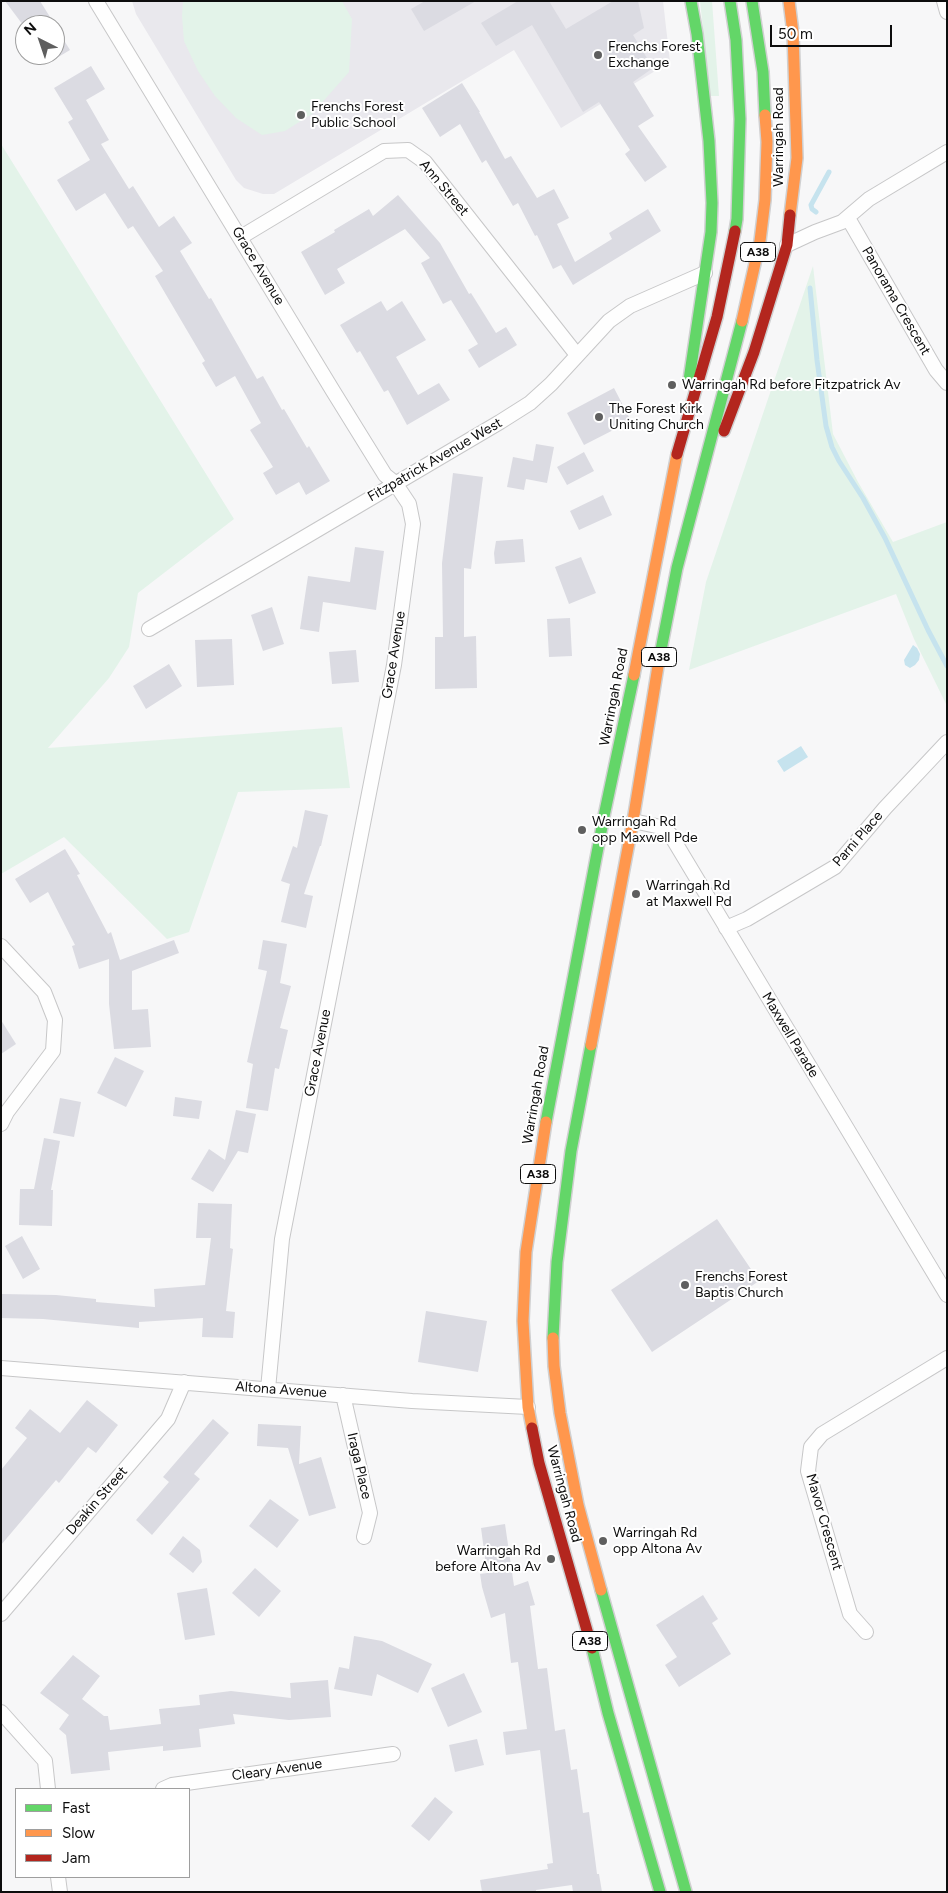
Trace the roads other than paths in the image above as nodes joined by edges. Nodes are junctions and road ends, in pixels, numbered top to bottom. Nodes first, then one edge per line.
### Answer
1 (96, 1) edge
2 (691, 1) edge
3 (730, 1) edge
4 (752, 1) edge
5 (789, 1) edge
6 (944, 1) edge
7 (947, 12) edge
8 (947, 152) edge
9 (845, 220) junction
10 (240, 236) junction
11 (787, 245) junction
12 (705, 273) junction
13 (577, 355) junction
14 (947, 383) edge
15 (679, 446) junction
16 (395, 483) junction
17 (697, 496) junction
18 (149, 628) dead end
19 (947, 742) edge
20 (604, 816) junction
21 (633, 821) junction
22 (726, 928) junction
23 (1, 946) edge
24 (1, 1124) edge
25 (947, 1295) edge
26 (947, 1358) edge
27 (1, 1368) edge
28 (184, 1382) junction
29 (268, 1389) junction
30 (344, 1395) junction
31 (528, 1407) junction
32 (552, 1411) junction
33 (364, 1537) dead end
34 (1, 1614) edge
35 (866, 1632) dead end
36 (1, 1712) edge
37 (393, 1754) dead end
38 (48, 1788) edge
39 (165, 1788) edge
40 (58, 1878) edge
41 (60, 1892) edge
42 (660, 1892) edge
43 (686, 1892) edge

1 - 10 street, Grace Avenue
2 - 12 main road, Warringah Road / A38
3 - 15 main road, Warringah Road / A38
4 - 17 main road, Warringah Road / A38
5 - 11 main road, Warringah Road / A38
6 - 7 street
8 - 9 street
9 - 11 street
9 - 14 street, Panorama Crescent
10 - 13 street, Ann Street
10 - 16 street, Grace Avenue
11 - 17 main road, Warringah Road / A38
12 - 13 street, Fitzpatrick Avenue West
12 - 15 main road, Warringah Road / A38
13 - 16 street, Fitzpatrick Avenue West
15 - 20 main road, Warringah Road / A38
16 - 18 street, Fitzpatrick Avenue West
16 - 29 street, Grace Avenue
17 - 21 main road, Warringah Road / A38
19 - 22 street, Parni Place
20 - 21 main road, Maxwell Parade
20 - 31 main road, Warringah Road / A38
21 - 22 street, Maxwell Parade
21 - 32 main road, Warringah Road / A38
22 - 25 street, Maxwell Parade
23 - 24 street
26 - 35 street, Mavor Crescent
27 - 28 street, Altona Avenue
28 - 29 street, Altona Avenue
28 - 34 street, Deakin Street
29 - 30 street, Altona Avenue
30 - 31 street, Altona Avenue
30 - 33 street, Iraga Place
31 - 32 main road, Altona Avenue
31 - 42 main road, Warringah Road / A38
32 - 43 main road, Warringah Road / A38
36 - 38 street
37 - 39 street, Cleary Avenue
40 - 41 street

